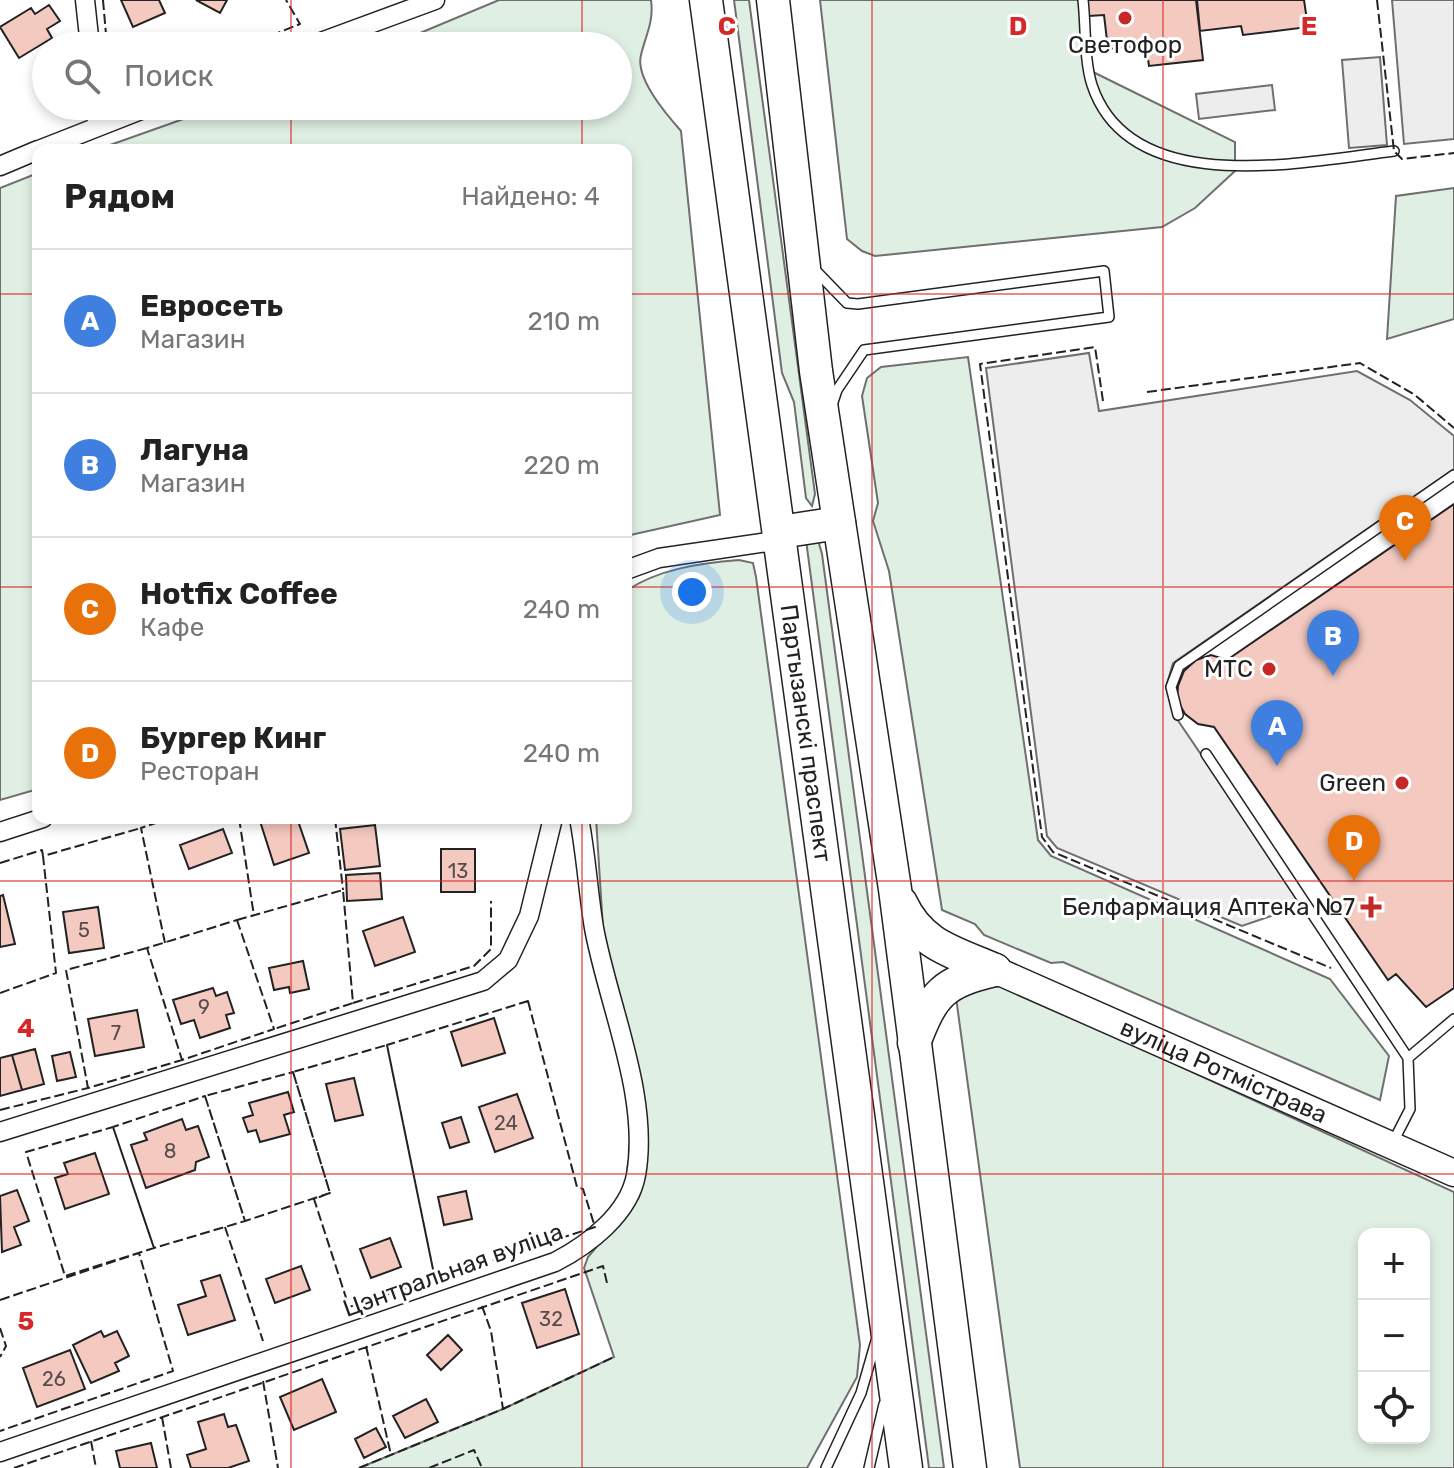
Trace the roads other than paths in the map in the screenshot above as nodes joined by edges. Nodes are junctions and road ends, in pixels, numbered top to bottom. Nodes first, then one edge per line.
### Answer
1 (85, 0) edge
2 (435, 0) edge
3 (706, 0) edge
4 (773, 0) edge
5 (1083, 0) edge
6 (88, 32) edge
7 (348, 32) edge
8 (97, 120) edge
9 (113, 120) edge
10 (97, 126) junction
11 (53, 144) edge
12 (1394, 151) dead end
13 (32, 153) edge
14 (0, 166) edge
15 (801, 235) junction
16 (827, 443) junction
17 (1454, 475) edge
18 (839, 523) junction
19 (781, 536) junction
20 (632, 568) edge
21 (1178, 715) dead end
22 (1206, 754) dead end
23 (32, 822) edge
24 (552, 824) edge
25 (580, 824) edge
26 (0, 832) edge
27 (895, 889) junction
28 (995, 970) junction
29 (1454, 1019) edge
30 (914, 1043) junction
31 (1408, 1058) junction
32 (0, 1132) edge
33 (1392, 1144) junction
34 (1454, 1173) edge
35 (880, 1286) junction
36 (891, 1357) junction
37 (0, 1452) edge
38 (826, 1468) edge
39 (869, 1468) edge
40 (906, 1468) edge
41 (970, 1468) edge

1 - 6 street
2 - 7 street
3 - 19 highway, Партызанскі праспект
4 - 15 highway
5 - 12 lane
8 - 10 street
9 - 10 street
10 - 11 street
13 - 14 street
15 - 16 highway
15 - 16 lane
16 - 18 highway
17 - 21 lane
18 - 19 highway
18 - 27 highway
19 - 20 street
19 - 35 highway, Партызанскі праспект
22 - 31 lane
23 - 26 street
24 - 32 street
25 - 37 street, Цэнтральная вуліца
27 - 28 highway
27 - 30 highway
28 - 30 highway
28 - 33 street, вуліца Ротмістрава
29 - 31 lane
30 - 41 highway
31 - 33 lane
33 - 34 street, вуліца Ротмістрава
35 - 36 highway, Партызанскі праспект
35 - 38 lane
36 - 39 lane
36 - 40 highway, Партызанскі праспект

